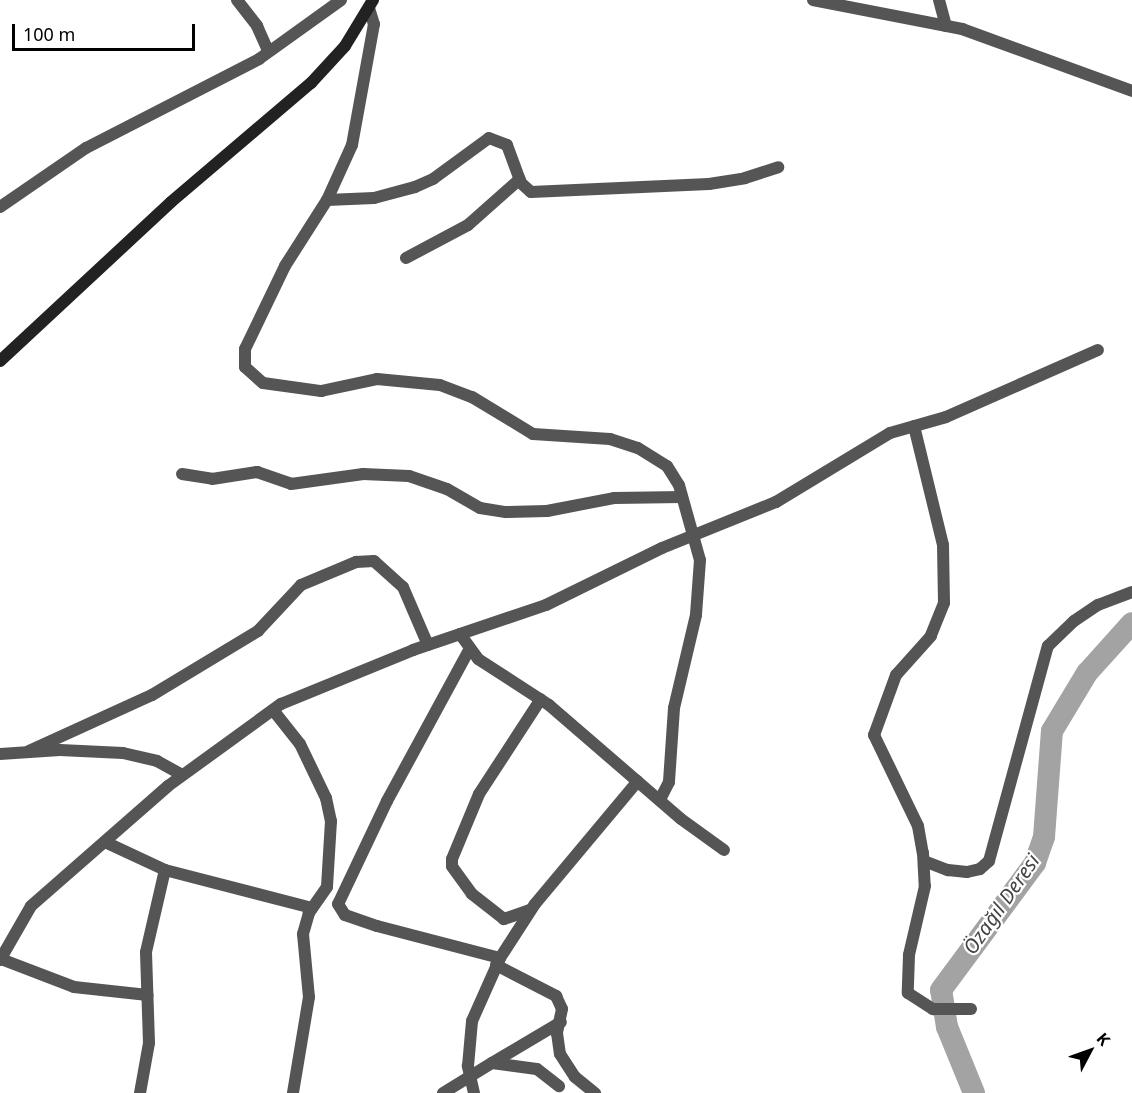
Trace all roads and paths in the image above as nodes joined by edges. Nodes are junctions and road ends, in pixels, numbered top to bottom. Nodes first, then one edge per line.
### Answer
1 (237, 0) edge
2 (341, 0) edge
3 (813, 0) edge
4 (939, 0) edge
5 (371, 4) edge
6 (946, 26) junction
7 (268, 51) junction
8 (1132, 91) edge
9 (778, 167) dead end
10 (520, 179) junction
11 (327, 200) junction
12 (0, 207) edge
13 (406, 258) dead end
14 (1098, 350) dead end
15 (0, 361) edge
16 (914, 426) junction
17 (182, 474) dead end
18 (682, 497) junction
19 (695, 535) junction
20 (1132, 592) edge
21 (460, 634) junction
22 (428, 645) junction
23 (469, 650) junction
24 (541, 699) junction
25 (273, 710) junction
26 (29, 751) junction
27 (0, 754) edge
28 (183, 775) junction
29 (639, 781) junction
30 (660, 800) junction
31 (105, 842) junction
32 (724, 850) dead end
33 (924, 861) junction
34 (165, 870) junction
35 (312, 908) junction
36 (531, 909) junction
37 (0, 960) edge
38 (498, 962) junction
39 (148, 995) junction
40 (971, 1009) dead end
41 (561, 1022) junction
42 (492, 1063) junction
43 (470, 1075) junction
44 (559, 1086) dead end
45 (140, 1093) edge
46 (293, 1093) edge
47 (443, 1093) edge
48 (474, 1093) edge
49 (595, 1093) edge

1 - 7 street
2 - 7 street
3 - 6 street
4 - 6 street
5 - 11 street
5 - 15 street
6 - 8 street
7 - 12 street
9 - 10 street
10 - 11 street
10 - 13 street
11 - 18 street
14 - 16 street
16 - 19 street
16 - 33 street
17 - 18 street
18 - 19 street
19 - 21 street
19 - 30 street
20 - 33 street
21 - 22 street
21 - 23 street
22 - 25 street
22 - 26 street
23 - 24 street
23 - 38 street
24 - 29 street
24 - 36 street
25 - 28 street
25 - 35 street
26 - 27 street
26 - 28 street
28 - 31 street
29 - 30 street
29 - 36 street
30 - 32 street
31 - 34 street
31 - 37 street
33 - 40 street
34 - 35 street
34 - 39 street
35 - 46 street
36 - 38 street
37 - 39 street
38 - 41 street
38 - 43 street
39 - 45 street
41 - 42 street
41 - 49 street
42 - 43 street
42 - 44 street
43 - 47 street
43 - 48 street

